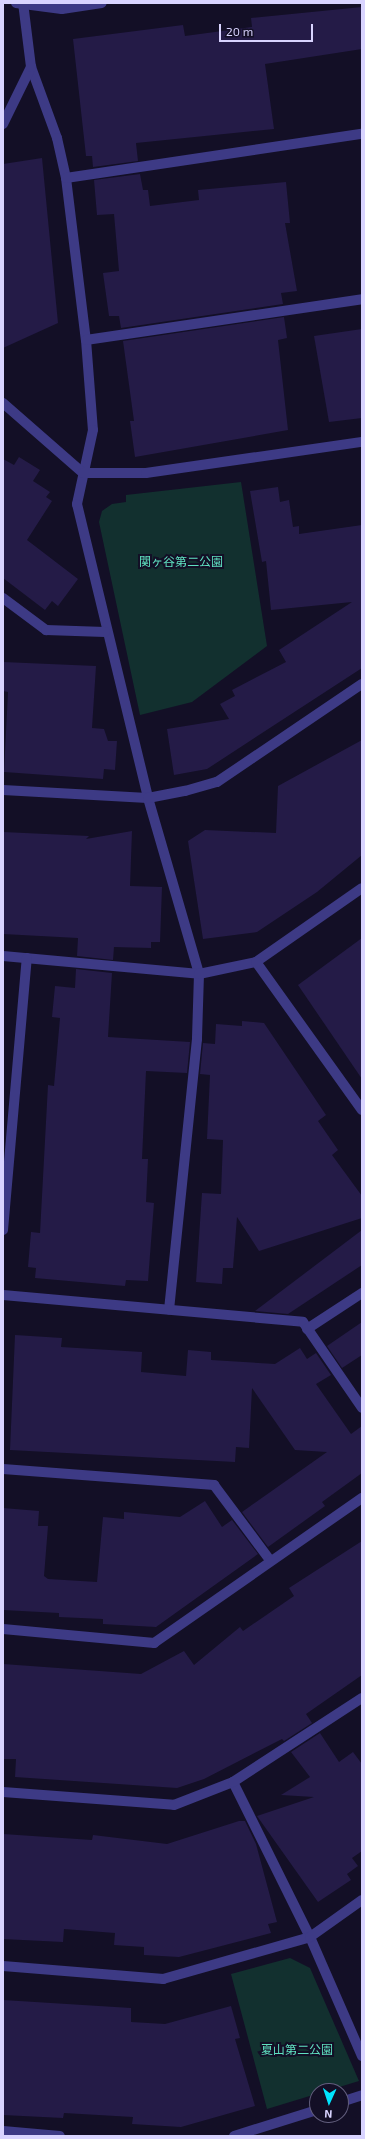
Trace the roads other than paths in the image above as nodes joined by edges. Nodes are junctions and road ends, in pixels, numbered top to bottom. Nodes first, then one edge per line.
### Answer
1 (102, 3) edge
2 (21, 4) edge
3 (31, 67) junction
4 (3, 124) edge
5 (362, 134) edge
6 (66, 178) junction
7 (362, 299) edge
8 (86, 340) junction
9 (3, 403) edge
10 (362, 442) edge
11 (83, 473) junction
12 (3, 598) edge
13 (105, 632) junction
14 (362, 684) edge
15 (3, 790) edge
16 (148, 798) junction
17 (362, 888) edge
18 (3, 956) edge
19 (27, 958) junction
20 (256, 962) junction
21 (199, 974) junction
22 (358, 1097) edge
23 (362, 1110) edge
24 (8, 1121) edge
25 (3, 1230) edge
26 (362, 1293) edge
27 (3, 1295) edge
28 (169, 1310) junction
29 (307, 1330) junction
30 (362, 1408) edge
31 (3, 1469) edge
32 (362, 1498) edge
33 (270, 1560) junction
34 (3, 1629) edge
35 (362, 1698) edge
36 (233, 1782) junction
37 (3, 1792) edge
38 (362, 1900) edge
39 (310, 1937) junction
40 (3, 1966) edge
41 (362, 2056) edge
42 (362, 2095) edge
43 (349, 2099) edge
44 (309, 2113) edge
45 (3, 2131) edge
46 (60, 2136) edge
47 (234, 2136) edge

1 - 2 street
2 - 3 street
3 - 4 street
3 - 6 street
5 - 6 street
6 - 8 street
7 - 8 street
8 - 11 street
9 - 11 street
10 - 11 street
11 - 13 street
12 - 13 street
13 - 16 street
14 - 16 street
15 - 16 street
16 - 21 street
17 - 20 street
18 - 19 street
19 - 21 street
19 - 24 street
20 - 21 street
20 - 22 street
21 - 28 street
22 - 23 street
24 - 25 street
26 - 29 street
27 - 28 street
28 - 29 street
29 - 30 street
31 - 33 street
32 - 33 street
33 - 34 street
35 - 36 street
36 - 37 street
36 - 39 street
38 - 39 street
39 - 40 street
39 - 41 street
42 - 43 street
44 - 47 street
45 - 46 street

